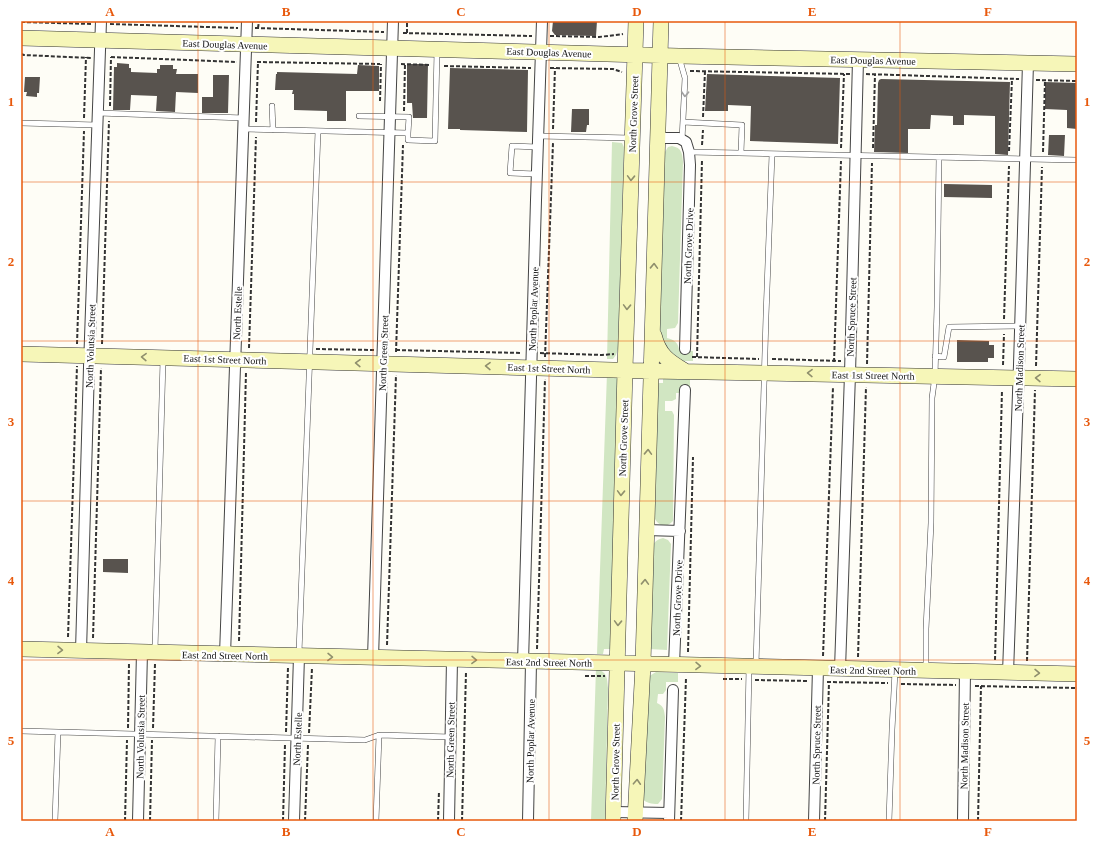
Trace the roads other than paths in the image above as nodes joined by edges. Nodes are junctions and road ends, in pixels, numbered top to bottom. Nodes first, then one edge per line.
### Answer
1 (393, 21) edge
2 (542, 21) edge
3 (636, 21) edge
4 (661, 21) edge
5 (102, 23) edge
6 (247, 26) edge
7 (21, 38) edge
8 (100, 40) junction
9 (246, 44) junction
10 (392, 48) junction
11 (438, 49) junction
12 (540, 52) junction
13 (635, 55) junction
14 (660, 55) junction
15 (679, 56) junction
16 (1028, 63) junction
17 (1077, 64) edge
18 (858, 67) junction
19 (272, 106) dead end
20 (98, 113) junction
21 (359, 116) dead end
22 (390, 117) junction
23 (244, 118) junction
24 (683, 122) junction
25 (21, 123) edge
26 (97, 125) junction
27 (244, 129) junction
28 (273, 130) junction
29 (318, 131) junction
30 (389, 133) junction
31 (408, 133) junction
32 (538, 136) junction
33 (632, 138) junction
34 (657, 138) junction
35 (686, 145) junction
36 (537, 147) junction
37 (741, 153) junction
38 (772, 154) junction
39 (856, 156) junction
40 (939, 157) junction
41 (1026, 159) junction
42 (1077, 160) edge
43 (536, 174) junction
44 (1020, 326) junction
45 (652, 328) junction
46 (21, 354) edge
47 (89, 356) junction
48 (935, 356) junction
49 (163, 358) junction
50 (686, 359) junction
51 (236, 360) junction
52 (531, 360) junction
53 (310, 362) junction
54 (382, 364) junction
55 (765, 366) junction
56 (850, 368) junction
57 (625, 370) junction
58 (651, 371) junction
59 (1019, 371) junction
60 (935, 376) junction
61 (1077, 379) edge
62 (685, 390) dead end
63 (646, 530) junction
64 (680, 531) junction
65 (21, 649) edge
66 (81, 651) junction
67 (149, 653) junction
68 (225, 655) junction
69 (299, 656) junction
70 (373, 658) junction
71 (452, 660) junction
72 (527, 662) junction
73 (617, 664) junction
74 (643, 664) junction
75 (674, 665) junction
76 (840, 669) junction
77 (751, 671) junction
78 (926, 671) junction
79 (1008, 673) junction
80 (1077, 674) edge
81 (818, 675) junction
82 (895, 677) junction
83 (965, 679) junction
84 (673, 690) dead end
85 (21, 731) edge
86 (58, 732) junction
87 (140, 734) junction
88 (379, 735) junction
89 (218, 736) junction
90 (451, 736) junction
91 (297, 737) junction
92 (614, 817) edge
93 (635, 817) edge
94 (669, 817) edge
95 (55, 821) edge
96 (138, 821) edge
97 (216, 821) edge
98 (294, 821) edge
99 (376, 821) edge
100 (449, 821) edge
101 (528, 821) edge
102 (746, 821) edge
103 (814, 821) edge
104 (889, 821) edge
105 (963, 821) edge

1 - 10 street, North Green Street
2 - 12 street, North Poplar Avenue
3 - 13 street, North Grove Street
4 - 14 street
5 - 8 street, North Volutsia Street
6 - 9 street, North Estelle
7 - 8 street, East Douglas Avenue
8 - 9 street, East Douglas Avenue
8 - 20 street, North Volutsia Street
9 - 10 street, East Douglas Avenue
9 - 23 street, North Estelle
10 - 11 street, East Douglas Avenue
10 - 22 street, North Green Street
11 - 12 street, East Douglas Avenue
11 - 31 lane
12 - 13 street, East Douglas Avenue
12 - 32 street, North Poplar Avenue
13 - 14 street, East Douglas Avenue
13 - 33 street, North Grove Street
14 - 15 street, East Douglas Avenue
14 - 34 street
15 - 18 street, East Douglas Avenue
15 -> 24 lane
16 - 17 street, East Douglas Avenue
16 - 18 street, East Douglas Avenue
16 - 41 street, North Madison Street
18 - 39 street, North Spruce Street
19 - 28 lane
20 - 23 lane
20 - 26 street, North Volutsia Street
21 - 22 lane
22 - 30 street, North Green Street
22 - 31 lane
23 - 27 street, North Estelle
24 - 35 lane
24 - 37 lane
25 - 26 lane
26 - 47 street, North Volutsia Street
27 - 28 lane
27 - 51 street, North Estelle
28 - 29 lane
29 - 30 lane
29 - 53 lane
30 - 31 lane
30 - 54 street, North Green Street
32 - 33 lane
32 - 36 street, North Poplar Avenue
33 -> 57 street, North Grove Street
34 - 35 street
45 -> 34 street
35 - 37 lane
35 - 50 street, North Grove Drive
36 - 43 street, North Poplar Avenue
36 - 43 lane
37 - 38 lane
38 - 39 lane
38 - 55 lane
39 - 40 lane
39 - 56 street, North Spruce Street
40 - 41 lane
40 - 48 lane
41 - 42 lane
41 - 44 street, North Madison Street
43 - 52 street, North Poplar Avenue
44 - 48 lane
44 - 59 street, North Madison Street
45 - 50 street
45 - 58 street
46 - 47 street, East 1st Street North
49 -> 47 street, East 1st Street North
47 - 66 street, North Volutsia Street
48 - 60 lane
49 - 51 street, East 1st Street North
49 - 67 lane
50 - 55 street, East 1st Street North
50 - 58 street, East 1st Street North
51 - 53 street, East 1st Street North
51 - 68 street, North Estelle
52 -> 54 street, East 1st Street North
52 - 57 street, East 1st Street North
52 - 72 street, North Poplar Avenue
54 -> 53 street, East 1st Street North
53 - 69 lane
54 - 70 street, North Green Street
56 -> 55 street, East 1st Street North
55 - 77 lane
56 - 60 street, East 1st Street North
56 - 76 street, North Spruce Street
57 - 58 street, East 1st Street North
57 -> 73 street, North Grove Street
63 -> 58 street
59 - 60 street, East 1st Street North
61 -> 59 street, East 1st Street North
59 - 79 street, North Madison Street
60 - 78 lane
62 - 64 street, North Grove Drive
63 - 64 street
74 -> 63 street
64 - 75 street, North Grove Drive
65 -> 66 street, East 2nd Street North
66 - 67 street, East 2nd Street North
67 - 68 street, East 2nd Street North
67 - 87 street, North Volutsia Street
68 - 69 street, East 2nd Street North
69 -> 70 street, East 2nd Street North
69 - 91 street, North Estelle
70 - 71 street, East 2nd Street North
71 -> 72 street, East 2nd Street North
71 - 90 street, North Green Street
72 - 73 street, East 2nd Street North
72 - 101 street, North Poplar Avenue
73 - 74 street, East 2nd Street North
73 - 92 street, North Grove Street
74 - 75 street, East 2nd Street North
93 -> 74 street
75 -> 77 street, East 2nd Street North
76 - 81 street, East 2nd Street North
76 - 82 street, East 2nd Street North
77 - 81 street, East 2nd Street North
77 - 102 lane
78 - 82 street, East 2nd Street North
78 - 83 street, East 2nd Street North
79 -> 80 street, East 2nd Street North
79 - 83 street, East 2nd Street North
81 - 103 street, North Spruce Street
82 - 104 lane
83 - 105 street, North Madison Street
84 - 94 street
85 - 86 lane
86 - 87 lane
86 - 95 lane
87 - 89 lane
87 - 96 street, North Volutsia Street
88 - 90 lane
88 - 91 lane
88 - 99 lane
89 - 91 lane
89 - 97 lane
90 - 100 street, North Green Street
91 - 98 street, North Estelle
92 - 93 street
93 - 94 street

